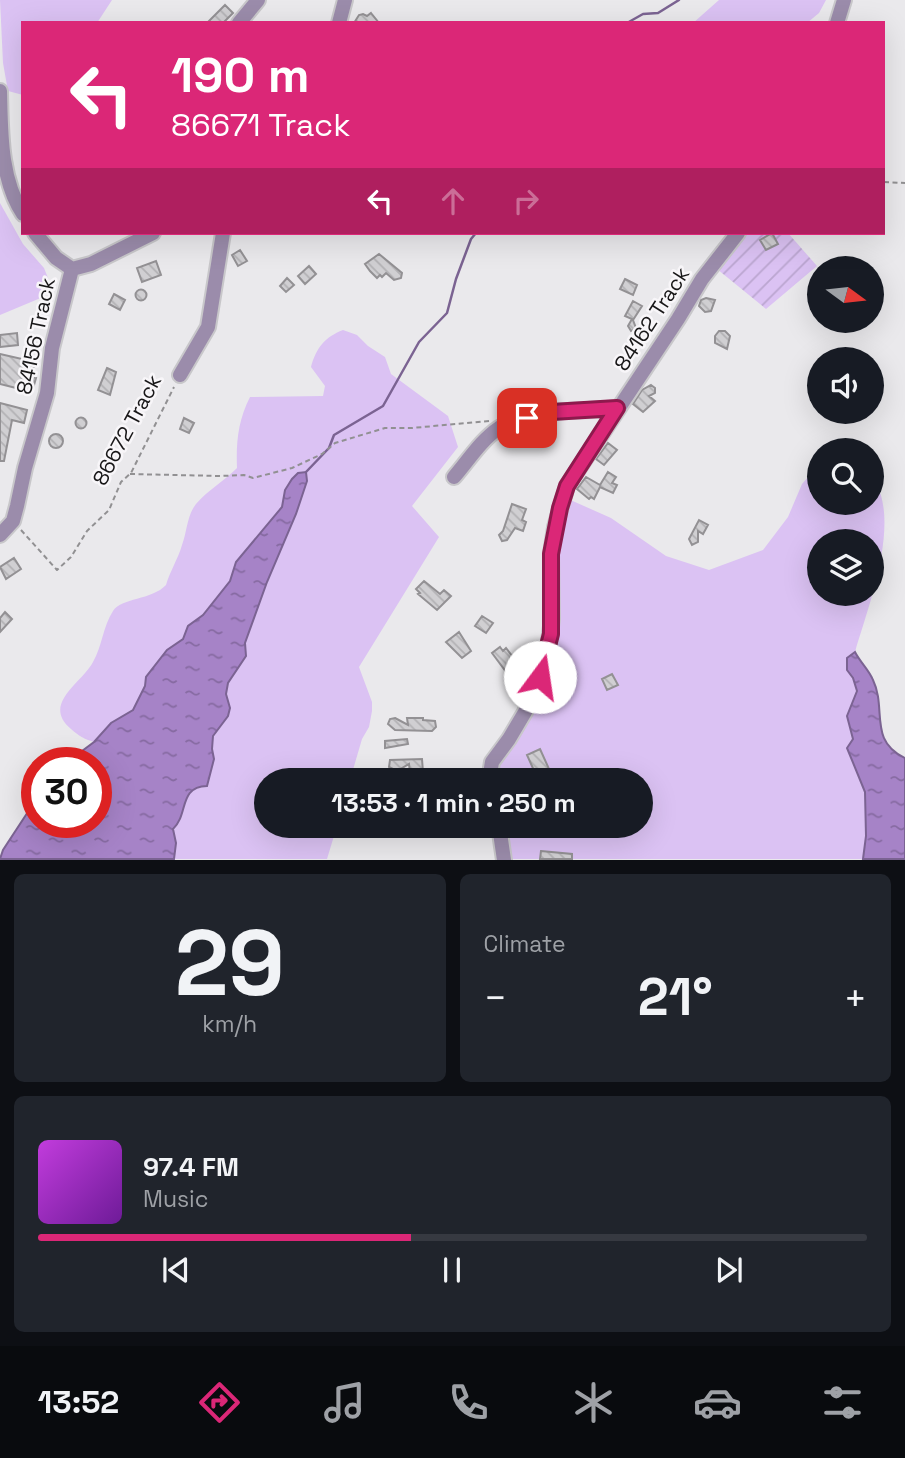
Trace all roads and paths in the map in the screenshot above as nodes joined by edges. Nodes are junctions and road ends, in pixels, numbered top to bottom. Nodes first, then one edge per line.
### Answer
1 (258, 0) edge
2 (345, 0) edge
3 (844, 0) edge
4 (241, 21) edge
5 (340, 21) edge
6 (838, 21) edge
7 (0, 91) edge
8 (885, 182) edge
9 (905, 183) edge
10 (21, 211) edge
11 (37, 235) edge
12 (149, 235) edge
13 (223, 235) edge
14 (736, 235) edge
15 (72, 268) junction
16 (180, 375) joint
17 (617, 408) junction
18 (494, 420) dead end
19 (130, 474) junction
20 (454, 477) dead end
21 (13, 521) junction
22 (0, 535) edge
23 (491, 768) edge
24 (501, 838) edge
25 (504, 859) edge

1 - 4 street
2 - 5 street
3 - 6 street
7 - 10 street
8 - 9 path
11 - 15 street
12 - 15 street, 84156 Track
13 - 16 street, 86672 Track
14 - 17 street, 84162 Track
15 - 21 street, 84156 Track
16 - 19 path, 86672 Track
17 - 20 street
17 - 23 street, 84162 Track
18 - 19 path
19 - 21 path, 86672 Track
21 - 22 street
24 - 25 street

